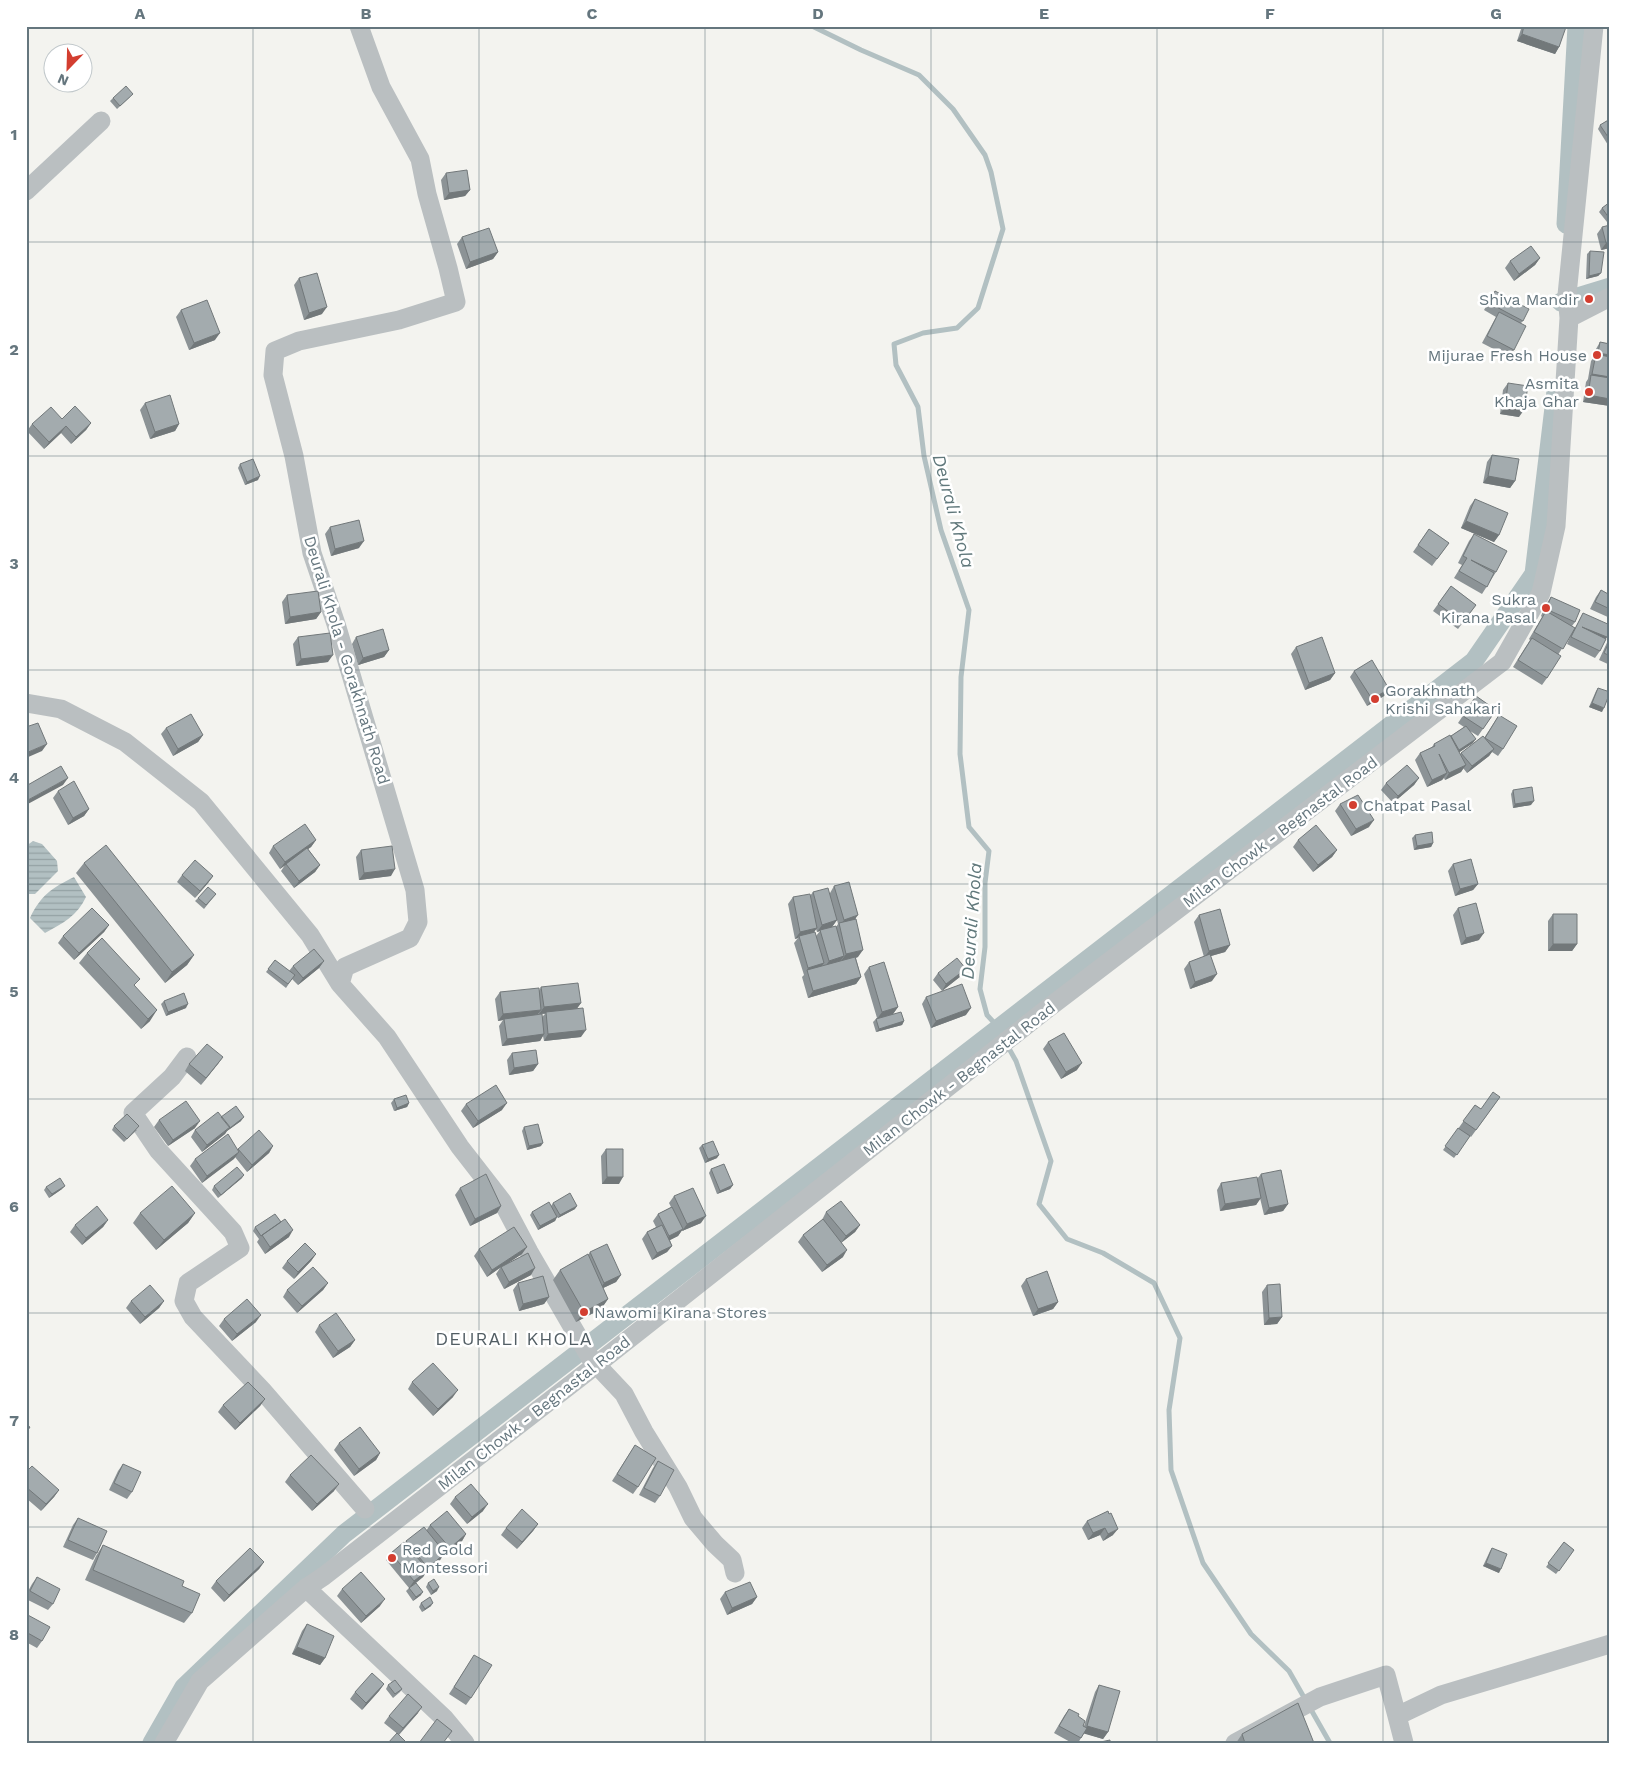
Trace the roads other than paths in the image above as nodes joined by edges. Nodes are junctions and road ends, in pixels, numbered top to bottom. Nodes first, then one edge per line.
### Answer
1 (359, 26) edge
2 (1594, 26) edge
3 (101, 121) dead end
4 (26, 190) edge
5 (1610, 297) edge
6 (1569, 318) junction
7 (26, 703) edge
8 (340, 984) junction
9 (187, 1057) dead end
10 (594, 1362) junction
11 (365, 1509) dead end
12 (736, 1573) dead end
13 (306, 1588) junction
14 (1610, 1644) edge
15 (1397, 1716) junction
16 (164, 1743) edge
17 (465, 1743) edge
18 (1235, 1743) edge
19 (1404, 1743) edge

1 - 8 street, Deurali Khola - Gorakhnath Road
2 - 6 street, Milan Chowk - Begnastal Road
3 - 4 street
5 - 6 street
6 - 10 street, Milan Chowk - Begnastal Road
7 - 8 street
8 - 10 street
9 - 11 street
10 - 12 street
10 - 13 street, Milan Chowk - Begnastal Road
13 - 16 street, Milan Chowk - Begnastal Road
13 - 17 street
14 - 15 street
15 - 18 street
15 - 19 street

